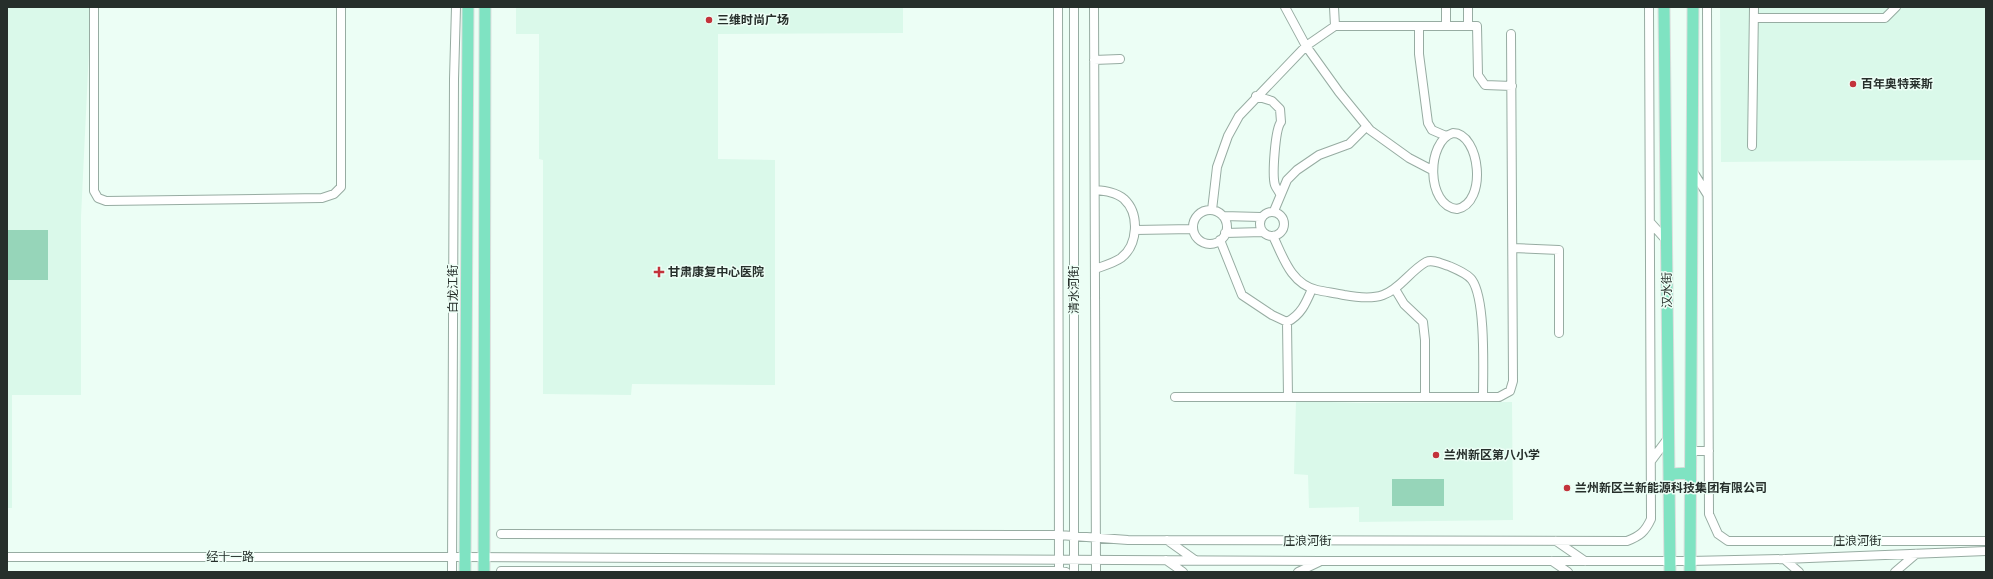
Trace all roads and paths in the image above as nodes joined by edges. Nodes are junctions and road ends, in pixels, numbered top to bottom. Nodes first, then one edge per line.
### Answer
1 (94, 7) edge
2 (341, 7) edge
3 (456, 7) edge
4 (468, 7) edge
5 (485, 7) edge
6 (1058, 7) edge
7 (1074, 7) edge
8 (1094, 7) edge
9 (1284, 7) edge
10 (1334, 7) edge
11 (1446, 7) edge
12 (1468, 7) edge
13 (1649, 7) edge
14 (1664, 7) edge
15 (1693, 7) edge
16 (1707, 7) edge
17 (1754, 7) edge
18 (1896, 7) edge
19 (1754, 18) junction
20 (1336, 26) junction
21 (1418, 26) junction
22 (1446, 26) junction
23 (1468, 26) junction
24 (1511, 34) dead end
25 (1306, 46) junction
26 (1120, 59) dead end
27 (1094, 60) junction
28 (454, 79) junction
29 (1512, 86) junction
30 (1256, 96) junction
31 (467, 100) junction
32 (1367, 126) junction
33 (1446, 136) junction
34 (1752, 146) dead end
35 (1432, 170) junction
36 (1692, 170) junction
37 (1095, 190) junction
38 (1280, 194) junction
39 (1708, 195) junction
40 (1212, 210) junction
41 (1274, 212) junction
42 (1223, 216) junction
43 (1261, 217) junction
44 (1650, 222) junction
45 (1193, 229) junction
46 (1135, 230) junction
47 (1263, 232) junction
48 (1273, 236) junction
49 (1223, 237) junction
50 (1666, 240) junction
51 (1513, 248) junction
52 (1095, 269) junction
53 (1312, 289) junction
54 (1395, 289) junction
55 (1286, 322) junction
56 (1559, 333) dead end
57 (1175, 397) dead end
58 (1288, 397) junction
59 (1425, 397) junction
60 (1483, 397) junction
61 (1669, 437) junction
62 (1690, 451) junction
63 (1709, 452) junction
64 (1651, 461) junction
65 (1669, 474) junction
66 (1690, 474) junction
67 (501, 534) dead end
68 (1059, 535) junction
69 (1074, 536) junction
70 (1096, 538) junction
71 (1167, 540) junction
72 (1556, 541) junction
73 (1986, 541) edge
74 (1986, 551) edge
75 (1916, 554) junction
76 (7, 557) edge
77 (452, 557) junction
78 (465, 557) junction
79 (484, 557) junction
80 (1784, 559) junction
81 (1060, 560) junction
82 (1075, 560) junction
83 (1096, 560) junction
84 (1166, 560) junction
85 (1195, 560) junction
86 (1321, 561) junction
87 (1551, 561) junction
88 (1585, 561) junction
89 (1670, 566) edge
90 (1690, 566) edge
91 (501, 570) dead end
92 (452, 572) edge
93 (465, 572) edge
94 (484, 572) edge
95 (1061, 572) edge
96 (1074, 572) edge
97 (1096, 572) edge
98 (1183, 572) edge
99 (1298, 572) edge
100 (1568, 572) edge
101 (1799, 572) edge
102 (1895, 572) edge

1 - 2 street
3 - 28 street, 白龙江街
4 - 31 main road, 白龙江街
5 - 79 main road
6 - 68 street
7 - 69 street, 清水河街
8 - 27 street
9 - 25 street
10 - 20 street
11 - 22 street
12 - 23 street
13 - 44 street
14 - 50 main road, 汉水街
15 - 36 main road, 汉水街
16 - 39 street
17 - 19 street
18 - 19 street
19 - 34 street
20 - 21 street
20 - 25 street
21 - 22 street
21 - 33 street
22 - 23 street
23 - 29 street
24 - 29 street
25 - 30 street
25 - 32 street
26 - 27 street
27 - 37 street
28 - 31 street
28 - 77 street, 白龙江街
29 - 51 street
30 - 38 street
30 - 40 street
31 - 78 main road, 白龙江街
32 - 35 street
32 - 38 street
33 - 35 street
33 - 35 street
36 - 39 street
36 - 62 main road, 汉水街
37 - 46 street
37 - 52 street
38 - 41 street
39 - 63 street
40 - 42 street
40 - 45 street
41 - 43 street
41 - 48 street
42 - 43 street
42 - 49 street
43 - 47 street
44 - 50 street
44 - 64 street
45 - 46 street
45 - 49 street
46 - 52 street
47 - 48 street
47 - 49 street
48 - 53 street
49 - 55 street
50 - 61 main road, 汉水街
51 - 56 street
51 - 60 street
52 - 70 street
53 - 54 street
53 - 55 street
54 - 59 street
54 - 60 street
55 - 58 street
57 - 58 street
58 - 59 street
59 - 60 street
61 - 64 street
61 - 65 main road, 汉水街
62 - 63 street
62 - 66 main road, 汉水街
63 - 73 street, 庄浪河街
64 - 72 street, 庄浪河街
65 - 66 main road
65 - 89 main road, 汉水街
66 - 90 main road, 汉水街
67 - 68 street, 庄浪河街
68 - 69 street, 庄浪河街
68 - 81 street
69 - 70 street, 庄浪河街
69 - 82 street, 清水河街
70 - 71 street, 庄浪河街
70 - 83 street
71 - 72 street, 庄浪河街
71 - 85 street
72 - 88 street
74 - 75 street, 经十一路
75 - 80 street, 经十一路
75 - 102 street
76 - 77 street, 经十一路
77 - 78 street, 经十一路
77 - 92 street, 白龙江街
78 - 79 street, 经十一路
78 - 93 main road, 白龙江街
79 - 81 street, 经十一路
79 - 94 main road
80 - 90 street, 经十一路
80 - 101 street
81 - 82 street, 经十一路
81 - 95 street
82 - 83 street, 经十一路
82 - 96 street, 清水河街
83 - 84 street, 经十一路
83 - 97 street
84 - 85 street, 经十一路
84 - 98 street
85 - 86 street, 经十一路
86 - 87 street, 经十一路
86 - 99 street
87 - 88 street, 经十一路
87 - 100 street
88 - 89 street, 经十一路
89 - 90 street, 经十一路
91 - 95 street

